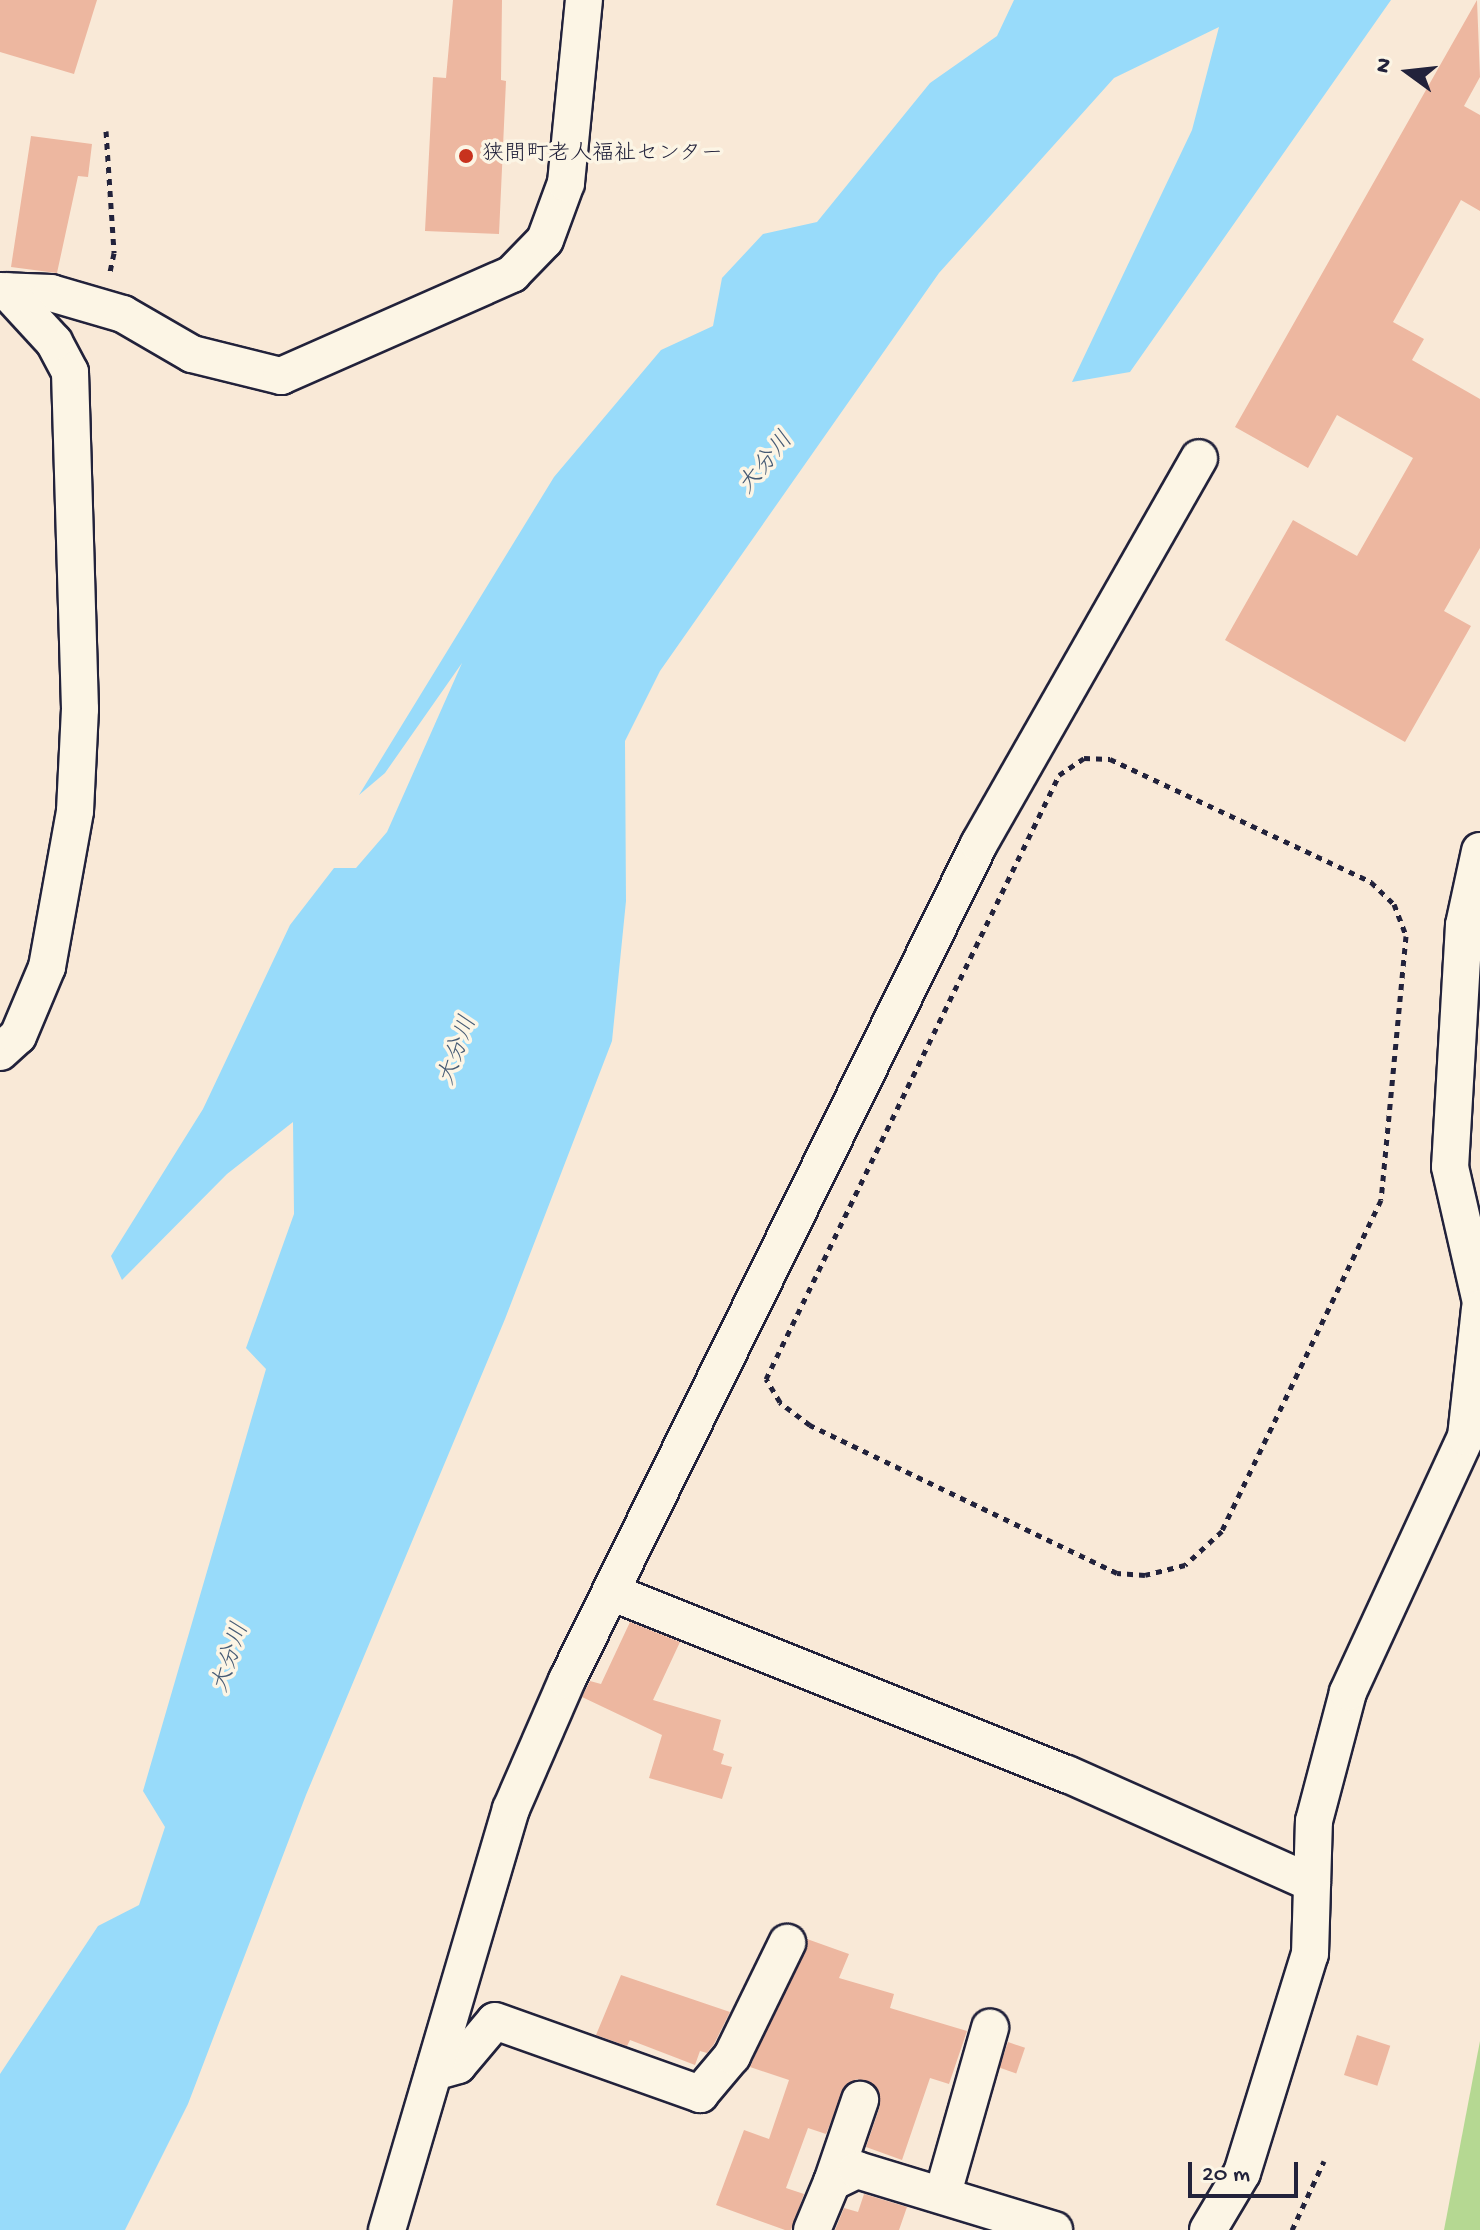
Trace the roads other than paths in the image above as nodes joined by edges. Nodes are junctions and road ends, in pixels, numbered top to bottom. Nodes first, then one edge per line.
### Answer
1 (584, 0) edge
2 (3, 291) edge
3 (1199, 458) dead end
4 (1480, 851) edge
5 (0, 1052) edge
6 (1480, 1298) edge
7 (1480, 1309) edge
8 (611, 1592) junction
9 (1312, 1883) junction
10 (787, 1943) dead end
11 (990, 2028) dead end
12 (434, 2072) junction
13 (860, 2100) dead end
14 (832, 2182) junction
15 (943, 2193) junction
16 (387, 2230) edge
17 (812, 2230) edge
18 (1054, 2230) edge
19 (1208, 2230) edge

1 - 2 street
2 - 5 street
3 - 8 street
4 - 6 street
7 - 9 street
8 - 9 street
8 - 12 street
9 - 19 street
10 - 12 street
11 - 15 street
12 - 16 street
13 - 14 street
14 - 15 street
14 - 17 street
15 - 18 street

